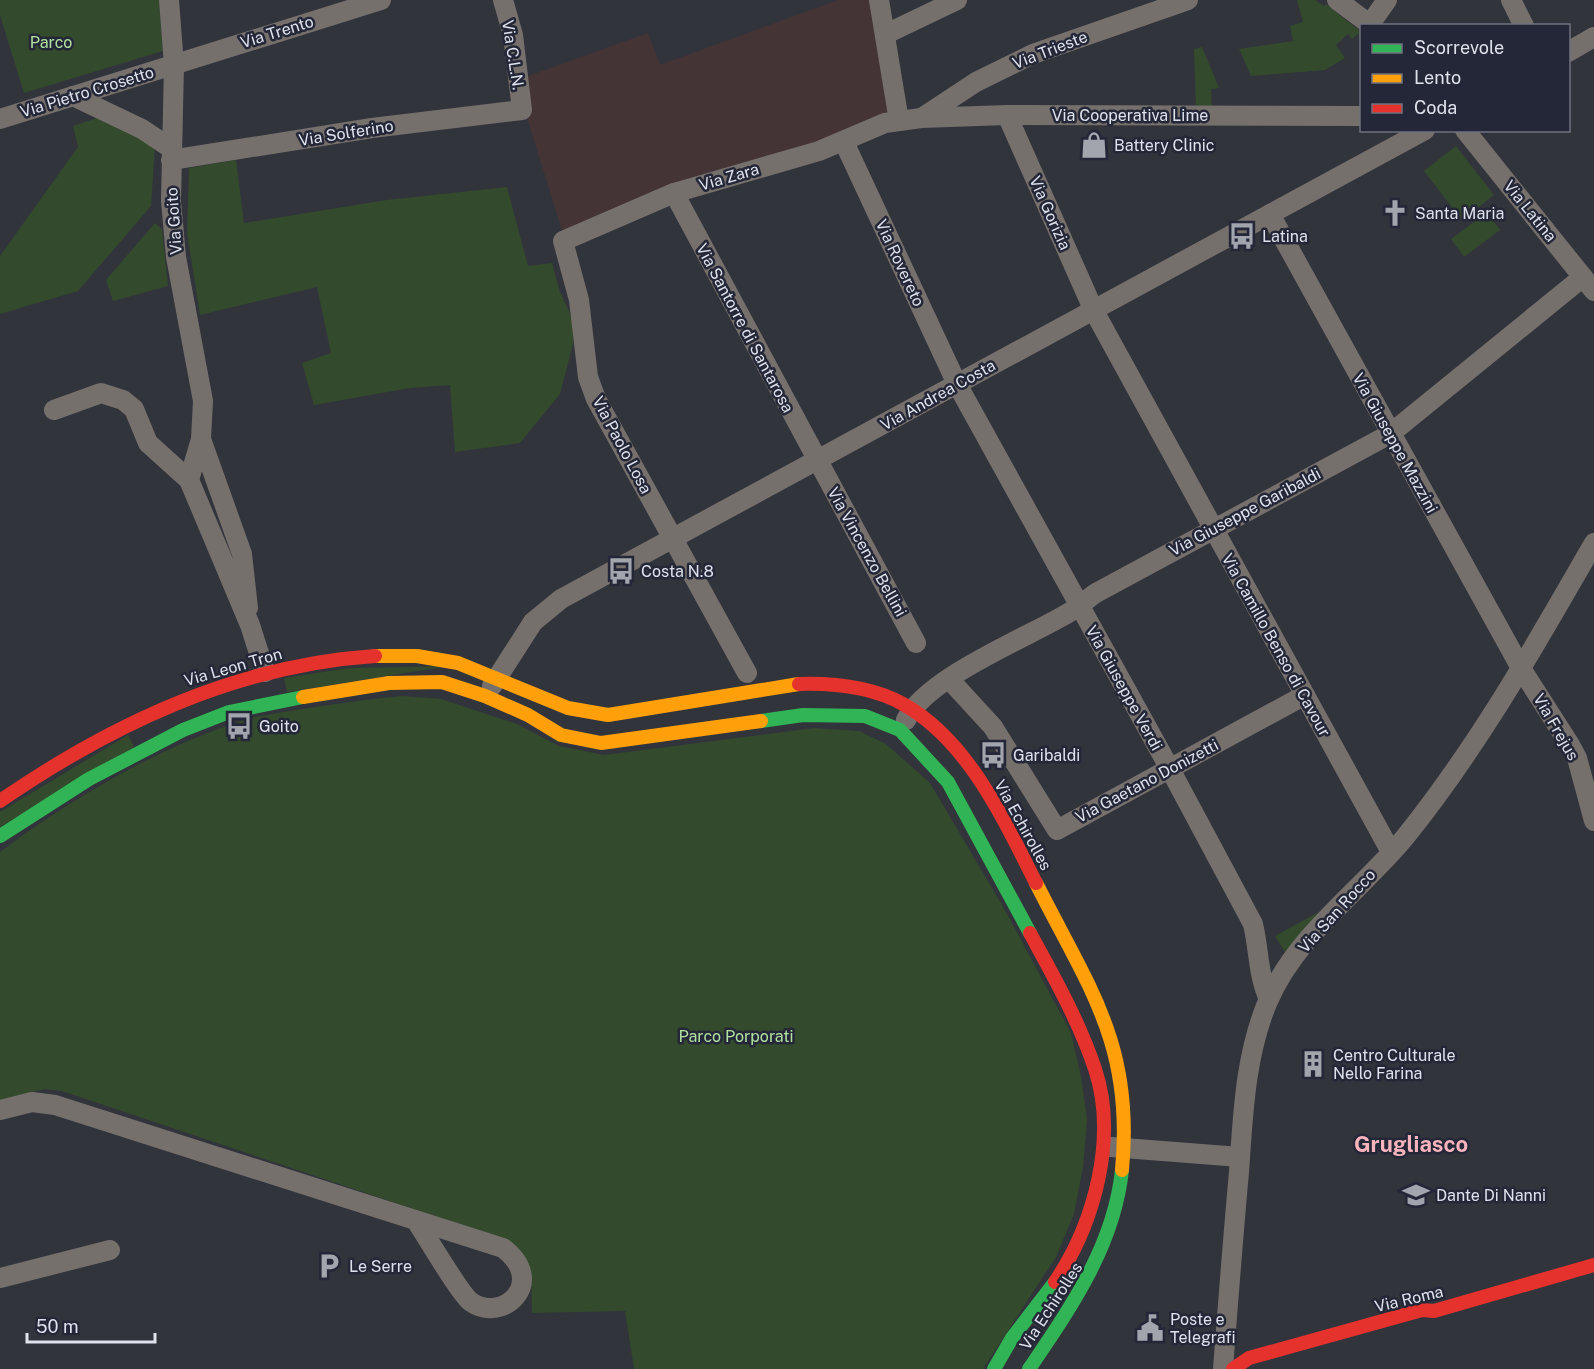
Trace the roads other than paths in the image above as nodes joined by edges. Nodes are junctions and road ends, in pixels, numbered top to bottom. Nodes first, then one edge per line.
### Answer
1 (169, 0) edge
2 (381, 0) edge
3 (503, 0) edge
4 (879, 0) edge
5 (957, 0) edge
6 (1188, 0) edge
7 (1337, 0) edge
8 (1387, 0) edge
9 (1511, 0) edge
10 (1370, 24) edge
11 (1372, 24) edge
12 (1523, 24) edge
13 (886, 34) junction
14 (1594, 37) edge
15 (1570, 51) edge
16 (174, 65) junction
17 (74, 96) junction
18 (522, 110) joint
19 (1007, 115) junction
20 (1360, 116) edge
21 (921, 118) junction
22 (0, 119) edge
23 (898, 121) junction
24 (1421, 132) edge
25 (1467, 132) edge
26 (844, 142) junction
27 (172, 155) junction
28 (674, 193) junction
29 (1270, 214) junction
30 (563, 241) joint
31 (1588, 284) edge
32 (1094, 311) junction
33 (957, 384) junction
34 (54, 410) dead end
35 (1390, 434) junction
36 (201, 439) junction
37 (817, 462) junction
38 (189, 480) junction
39 (1211, 530) junction
40 (673, 539) junction
41 (1594, 543) edge
42 (1078, 606) junction
43 (250, 625) junction
44 (916, 643) dead end
45 (1522, 670) junction
46 (265, 672) junction
47 (747, 673) dead end
48 (499, 677) junction
49 (949, 678) junction
50 (1305, 694) junction
51 (485, 696) junction
52 (911, 709) junction
53 (900, 730) junction
54 (1170, 769) junction
55 (0, 801) edge
56 (1594, 821) edge
57 (0, 836) edge
58 (1391, 852) junction
59 (1269, 999) junction
60 (0, 1110) edge
61 (1102, 1147) junction
62 (1124, 1148) junction
63 (1240, 1156) junction
64 (417, 1222) junction
65 (110, 1250) dead end
66 (1594, 1264) edge
67 (0, 1278) edge
68 (994, 1369) edge
69 (1029, 1369) edge
70 (1223, 1369) edge
71 (1233, 1369) edge

1 - 16 street, Via Goito
2 - 16 street, Via Trento
3 - 18 street, Via C.L.N.
4 - 13 street
5 - 13 street
6 - 21 street, Via Trieste
7 - 10 street
8 - 11 street
9 - 12 street
13 - 23 street
14 - 15 street
16 - 17 street, Via Pietro Crosetto
16 - 27 street, Via Goito
17 - 22 street, Via Pietro Crosetto
17 - 27 street
18 - 27 street, Via Solferino
19 - 20 street, Via Cooperativa Lime
19 - 21 street, Via Cooperativa Lime
19 - 32 street, Via Gorizia
21 - 23 street, Via Cooperativa Lime
23 - 26 street, Via Zara
24 - 29 street, Via Andrea Costa
25 - 31 street, Via Latina
26 - 28 street, Via Zara
26 - 33 street, Via Rovereto
27 - 36 street, Via Goito
28 - 30 street, Via Zara
28 - 37 street, Via Santorre di Santarosa
29 - 32 street, Via Andrea Costa
29 - 35 street, Via Giuseppe Mazzini
30 - 40 street, Via Paolo Losa
31 - 35 street, Via Giuseppe Garibaldi
32 - 33 street, Via Andrea Costa
32 - 39 street, Via Camillo Benso di Cavour
33 - 37 street, Via Andrea Costa
33 - 42 street, Via Giuseppe Verdi
34 - 38 street, Via Goito
35 - 39 street, Via Giuseppe Garibaldi
35 - 45 street, Via Giuseppe Mazzini
36 - 38 street, Via Goito
36 - 43 street, Via Goito
37 - 40 street, Via Andrea Costa
37 - 44 street, Via Vincenzo Bellini
38 - 43 street, Via Goito
39 - 42 street, Via Giuseppe Garibaldi
39 - 50 street, Via Camillo Benso di Cavour
40 - 47 street, Via Paolo Losa
40 - 48 street, Via Andrea Costa
41 - 45 street, Via San Rocco
42 - 49 street, Via Giuseppe Garibaldi
42 - 54 street, Via Giuseppe Verdi
43 - 46 street, Via Goito
45 - 56 street, Via Frejus
45 - 58 street, Via San Rocco
46 - 48 street, Via Leon Tron
46 - 55 street, Via Leon Tron
48 - 51 street, Via Andrea Costa
48 - 52 street, Via Echirolles
49 - 52 street, Via Giuseppe Garibaldi
49 - 54 street, Via Gaetano Donizetti
50 - 54 street, Via Gaetano Donizetti
50 - 58 street, Via Camillo Benso di Cavour
51 - 53 street, Via Echirolles
51 - 57 street
52 - 53 street, Via Giuseppe Garibaldi
52 - 62 street, Via Echirolles
53 - 61 street, Via Echirolles
54 - 59 street, Via Giuseppe Verdi
58 - 59 street, Via San Rocco
59 - 63 street, Via San Rocco
60 - 64 street
61 - 62 street
61 - 68 street, Via Echirolles
62 - 63 street
62 - 69 street, Via Echirolles
63 - 70 street, Via San Rocco
64 - 64 street
65 - 67 street
66 - 71 street, Via Roma

